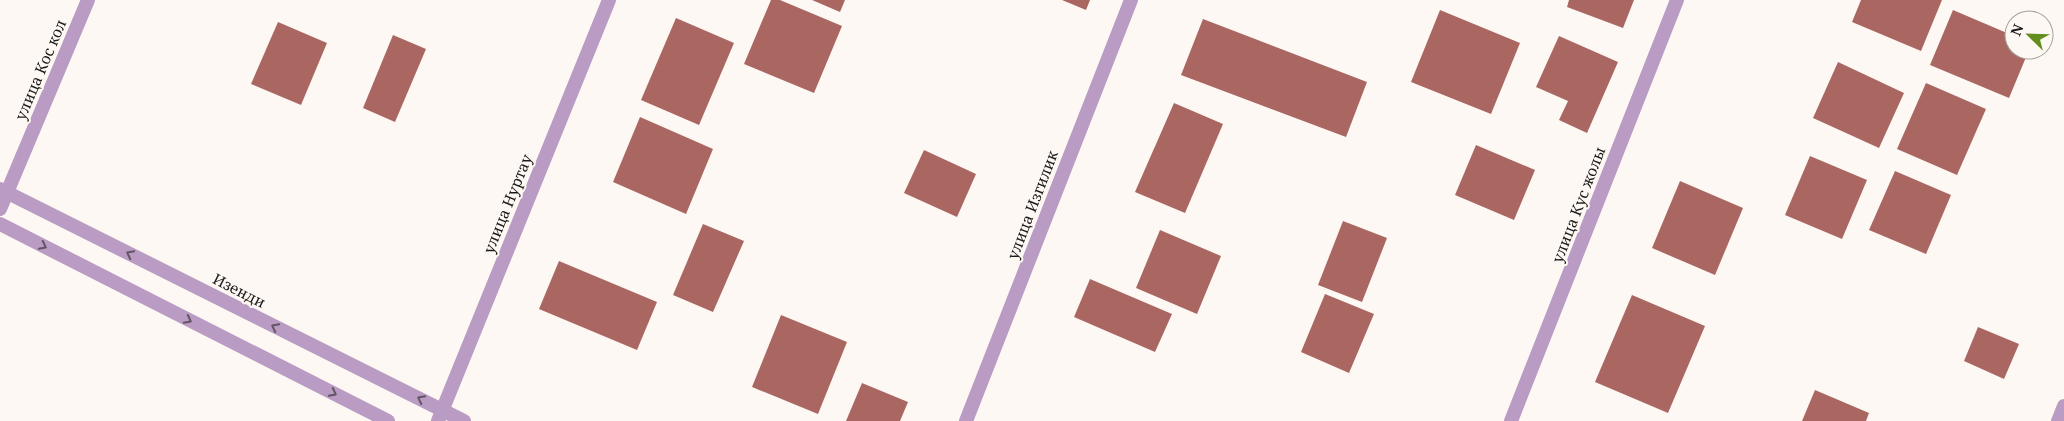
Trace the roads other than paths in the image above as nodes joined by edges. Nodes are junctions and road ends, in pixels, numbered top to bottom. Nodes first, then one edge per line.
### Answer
1 (88, 0) edge
2 (609, 0) edge
3 (1130, 0) edge
4 (1677, 0) edge
5 (3, 191) edge
6 (0, 209) edge
7 (0, 224) edge
8 (2064, 406) edge
9 (440, 416) edge
10 (388, 421) edge
11 (464, 421) edge
12 (966, 421) edge
13 (1511, 421) edge
14 (2058, 421) edge

1 - 5 street, улица Кос кол
2 - 9 street, улица Нуртау
3 - 12 street, улица Изгилик
4 - 13 street, улица Кус жолы
5 - 6 street, улица Кос кол
9 -> 5 street, Изенди
7 -> 10 street
8 - 14 street
9 - 11 street, Изенди

